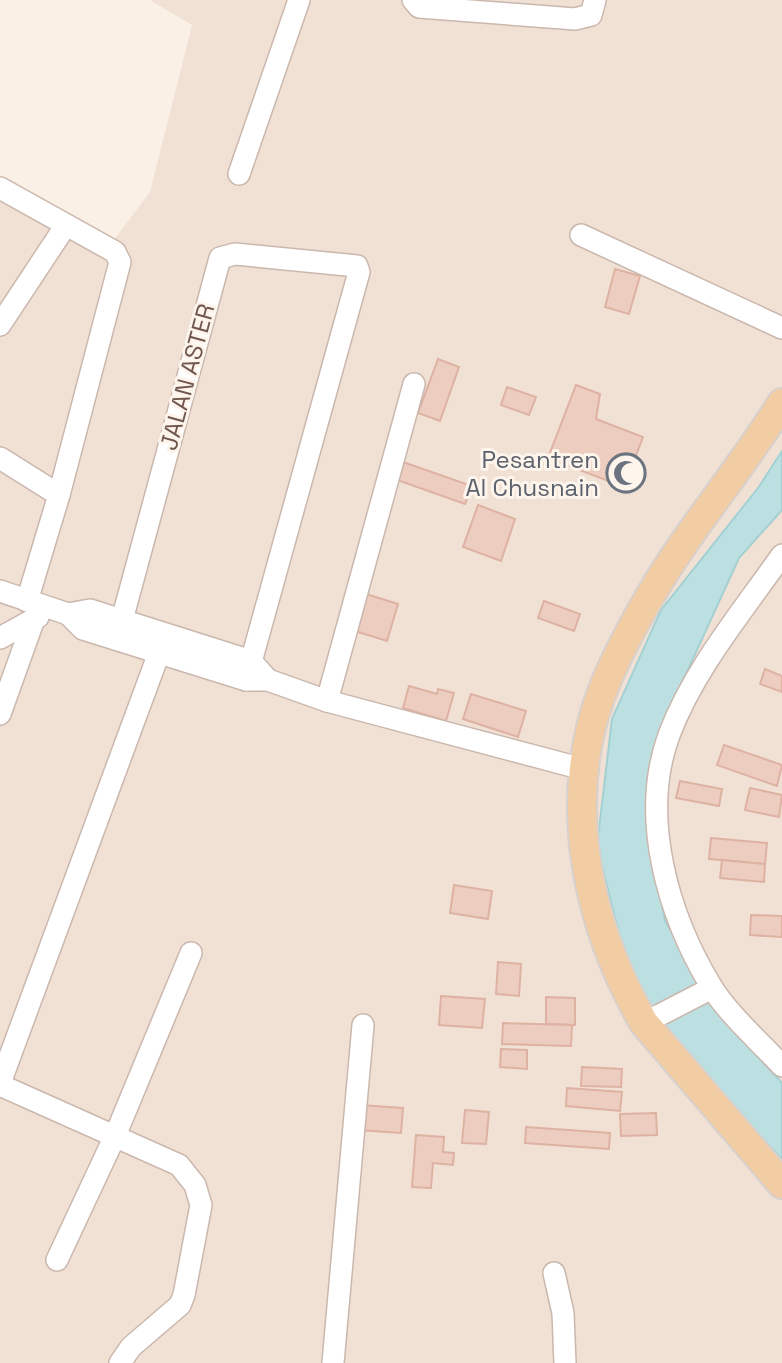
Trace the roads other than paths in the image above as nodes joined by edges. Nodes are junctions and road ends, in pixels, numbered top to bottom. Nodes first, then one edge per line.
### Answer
1 (299, 0) edge
2 (413, 0) edge
3 (595, 0) edge
4 (239, 174) dead end
5 (0, 188) edge
6 (66, 225) junction
7 (581, 235) dead end
8 (0, 325) edge
9 (782, 328) edge
10 (414, 384) dead end
11 (782, 403) edge
12 (0, 458) edge
13 (59, 495) junction
14 (782, 555) edge
15 (0, 591) edge
16 (45, 611) junction
17 (122, 620) junction
18 (0, 638) edge
19 (159, 653) junction
20 (242, 669) junction
21 (327, 701) junction
22 (0, 714) edge
23 (583, 769) junction
24 (191, 953) dead end
25 (710, 989) junction
26 (650, 1021) junction
27 (363, 1025) dead end
28 (782, 1066) edge
29 (0, 1084) edge
30 (115, 1136) junction
31 (782, 1184) edge
32 (57, 1260) dead end
33 (554, 1273) dead end
34 (120, 1363) edge
35 (333, 1363) edge
36 (565, 1363) edge

1 - 4 street
2 - 3 street
5 - 6 street
6 - 8 street
6 - 13 street
7 - 9 street
10 - 21 street
11 - 23 main road
12 - 13 street
13 - 16 street
14 - 25 street
15 - 16 street
16 - 17 street
16 - 18 street
16 - 19 street
16 - 22 street
17 - 20 street
17 - 20 street, JALAN ASTER
19 - 20 street
19 - 29 street
20 - 21 street
21 - 23 street
23 - 26 main road
24 - 30 street
25 - 26 street
25 - 28 street
26 - 31 main road
27 - 35 street
29 - 30 street
30 - 32 street
30 - 34 street
33 - 36 street

